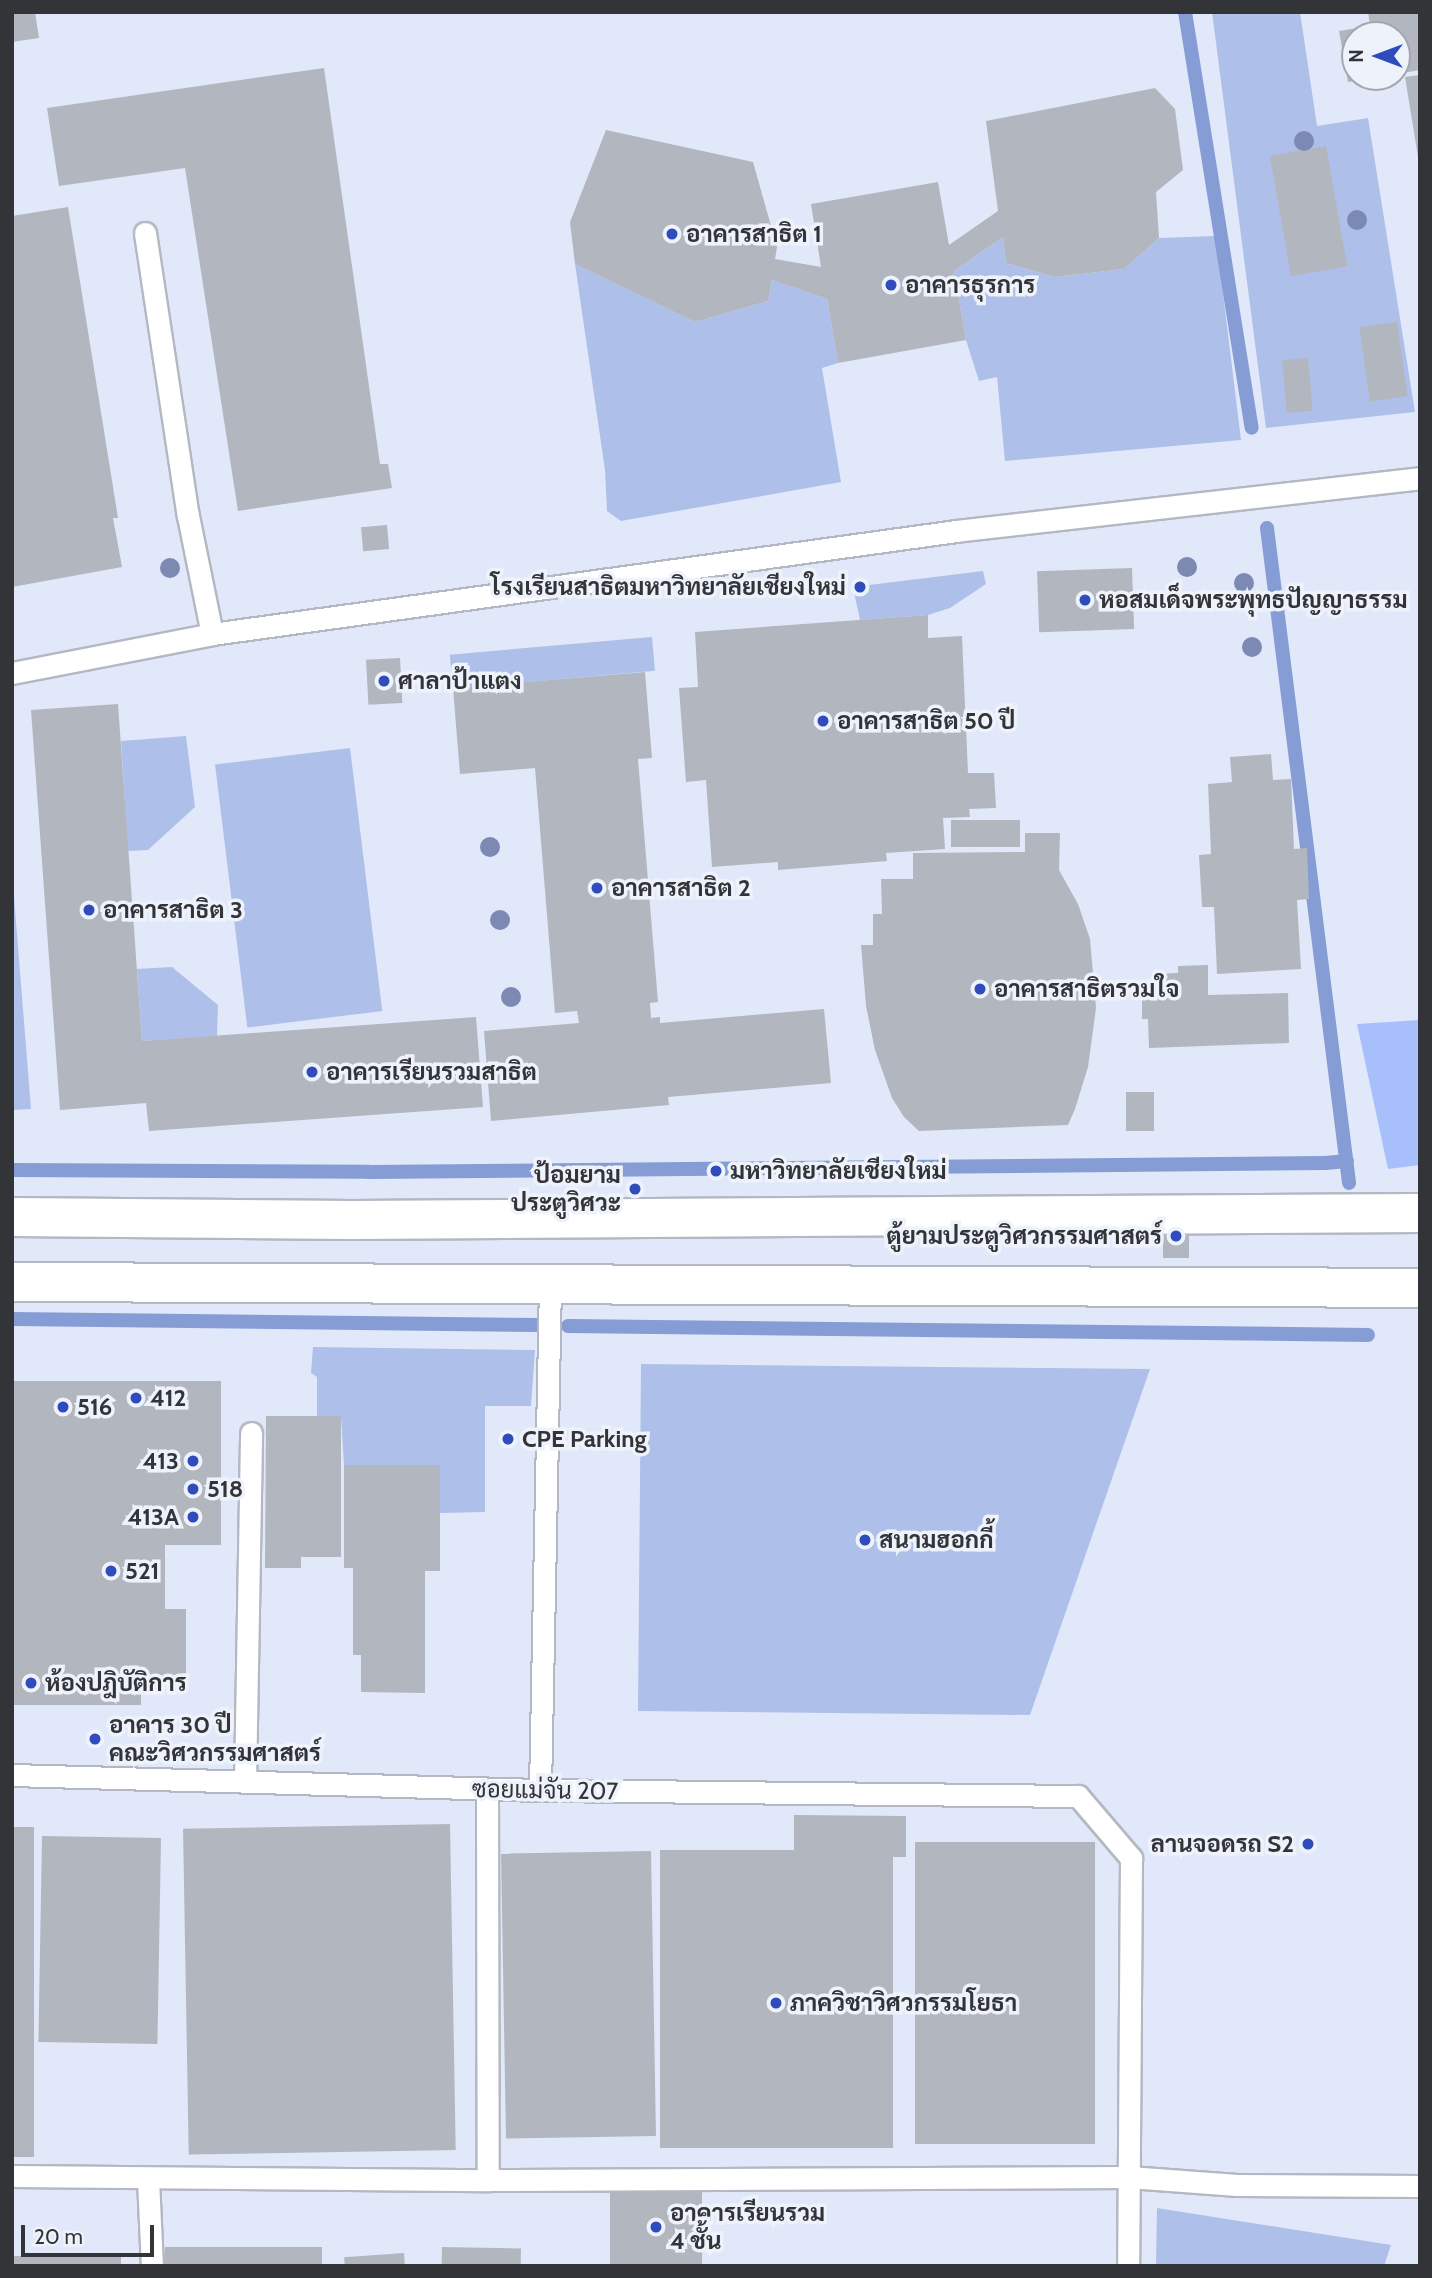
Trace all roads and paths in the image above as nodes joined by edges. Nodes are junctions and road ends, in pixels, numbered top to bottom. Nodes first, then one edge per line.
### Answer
1 (145, 233) dead end
2 (1420, 479) edge
3 (212, 634) junction
4 (12, 674) edge
5 (1420, 1213) edge
6 (12, 1216) edge
7 (12, 1282) edge
8 (550, 1285) junction
9 (1420, 1289) edge
10 (251, 1433) dead end
11 (12, 1775) edge
12 (246, 1782) junction
13 (486, 1789) junction
14 (540, 1790) junction
15 (12, 2176) edge
16 (1129, 2177) junction
17 (148, 2179) junction
18 (488, 2180) junction
19 (1420, 2186) edge
20 (152, 2266) edge
21 (1128, 2266) edge

1 - 3 lane
2 - 3 lane
3 - 4 lane
5 - 6 street
7 - 8 street
8 - 9 street
8 - 14 lane
10 - 12 lane
11 - 12 lane, ซอยแม่จัน 207
12 - 13 lane, ซอยแม่จัน 207
13 - 14 lane, ซอยแม่จัน 207
13 - 18 lane
14 - 16 lane, ซอยแม่จัน 207
15 - 17 lane
16 - 18 lane
16 - 19 lane
16 - 21 lane
17 - 18 lane
17 - 20 lane

